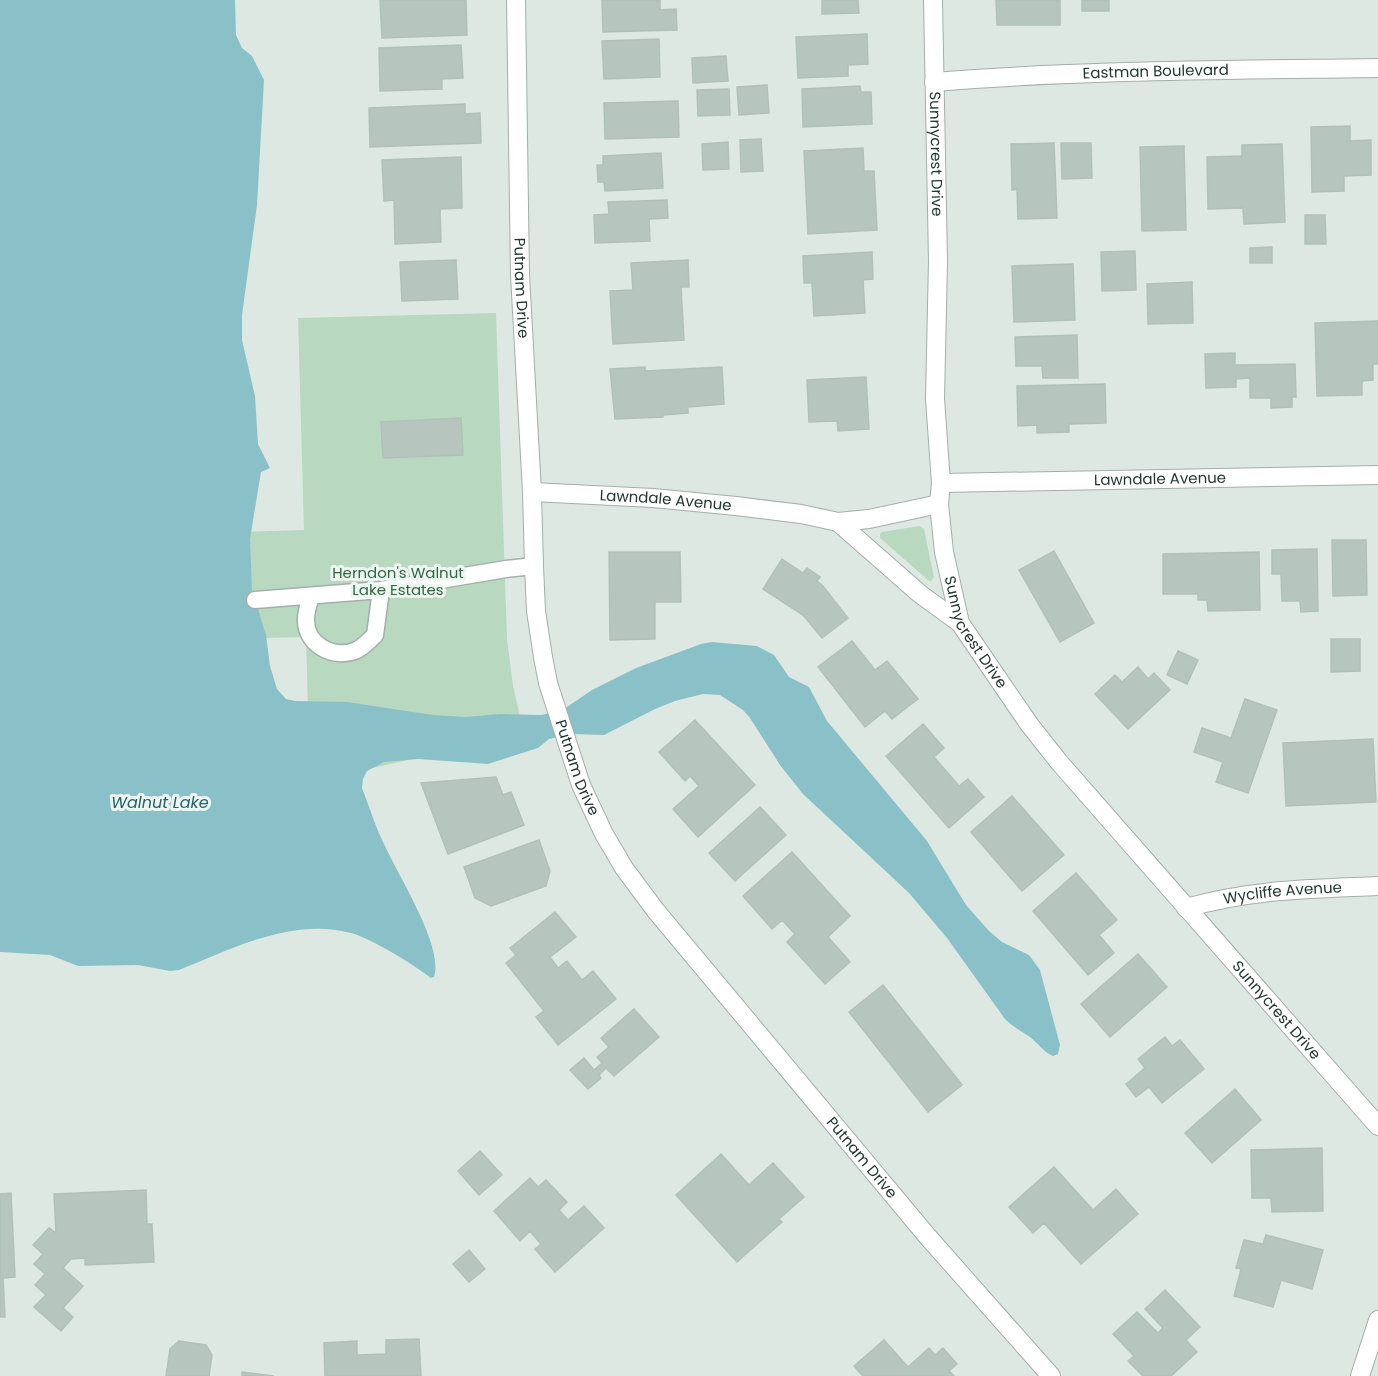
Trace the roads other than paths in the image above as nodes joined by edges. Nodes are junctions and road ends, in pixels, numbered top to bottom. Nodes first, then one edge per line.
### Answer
1 (516, 0) edge
2 (933, 0) edge
3 (1378, 68) edge
4 (934, 82) junction
5 (1378, 475) edge
6 (941, 483) junction
7 (532, 492) junction
8 (939, 504) junction
9 (838, 522) junction
10 (534, 566) junction
11 (381, 590) junction
12 (311, 596) junction
13 (255, 600) dead end
14 (960, 623) junction
15 (1378, 886) edge
16 (1186, 908) junction
17 (1378, 1126) edge
18 (1378, 1320) edge
19 (1051, 1376) edge
20 (1360, 1376) edge

1 - 7 street, Putnam Drive
2 - 4 street, Sunnycrest Drive
3 - 4 street, Eastman Boulevard
4 - 6 street, Sunnycrest Drive
5 - 6 street, Lawndale Avenue
6 - 8 street, Sunnycrest Drive
7 - 9 street, Lawndale Avenue
7 - 10 street, Putnam Drive
8 - 9 street, Lawndale Avenue
8 - 14 street, Sunnycrest Drive
9 - 14 street
10 - 11 lane
10 - 19 street, Putnam Drive
11 - 12 lane
11 - 12 lane
12 - 13 lane
14 - 16 street, Sunnycrest Drive
15 - 16 street, Wycliffe Avenue
16 - 17 street, Sunnycrest Drive
18 - 20 street

